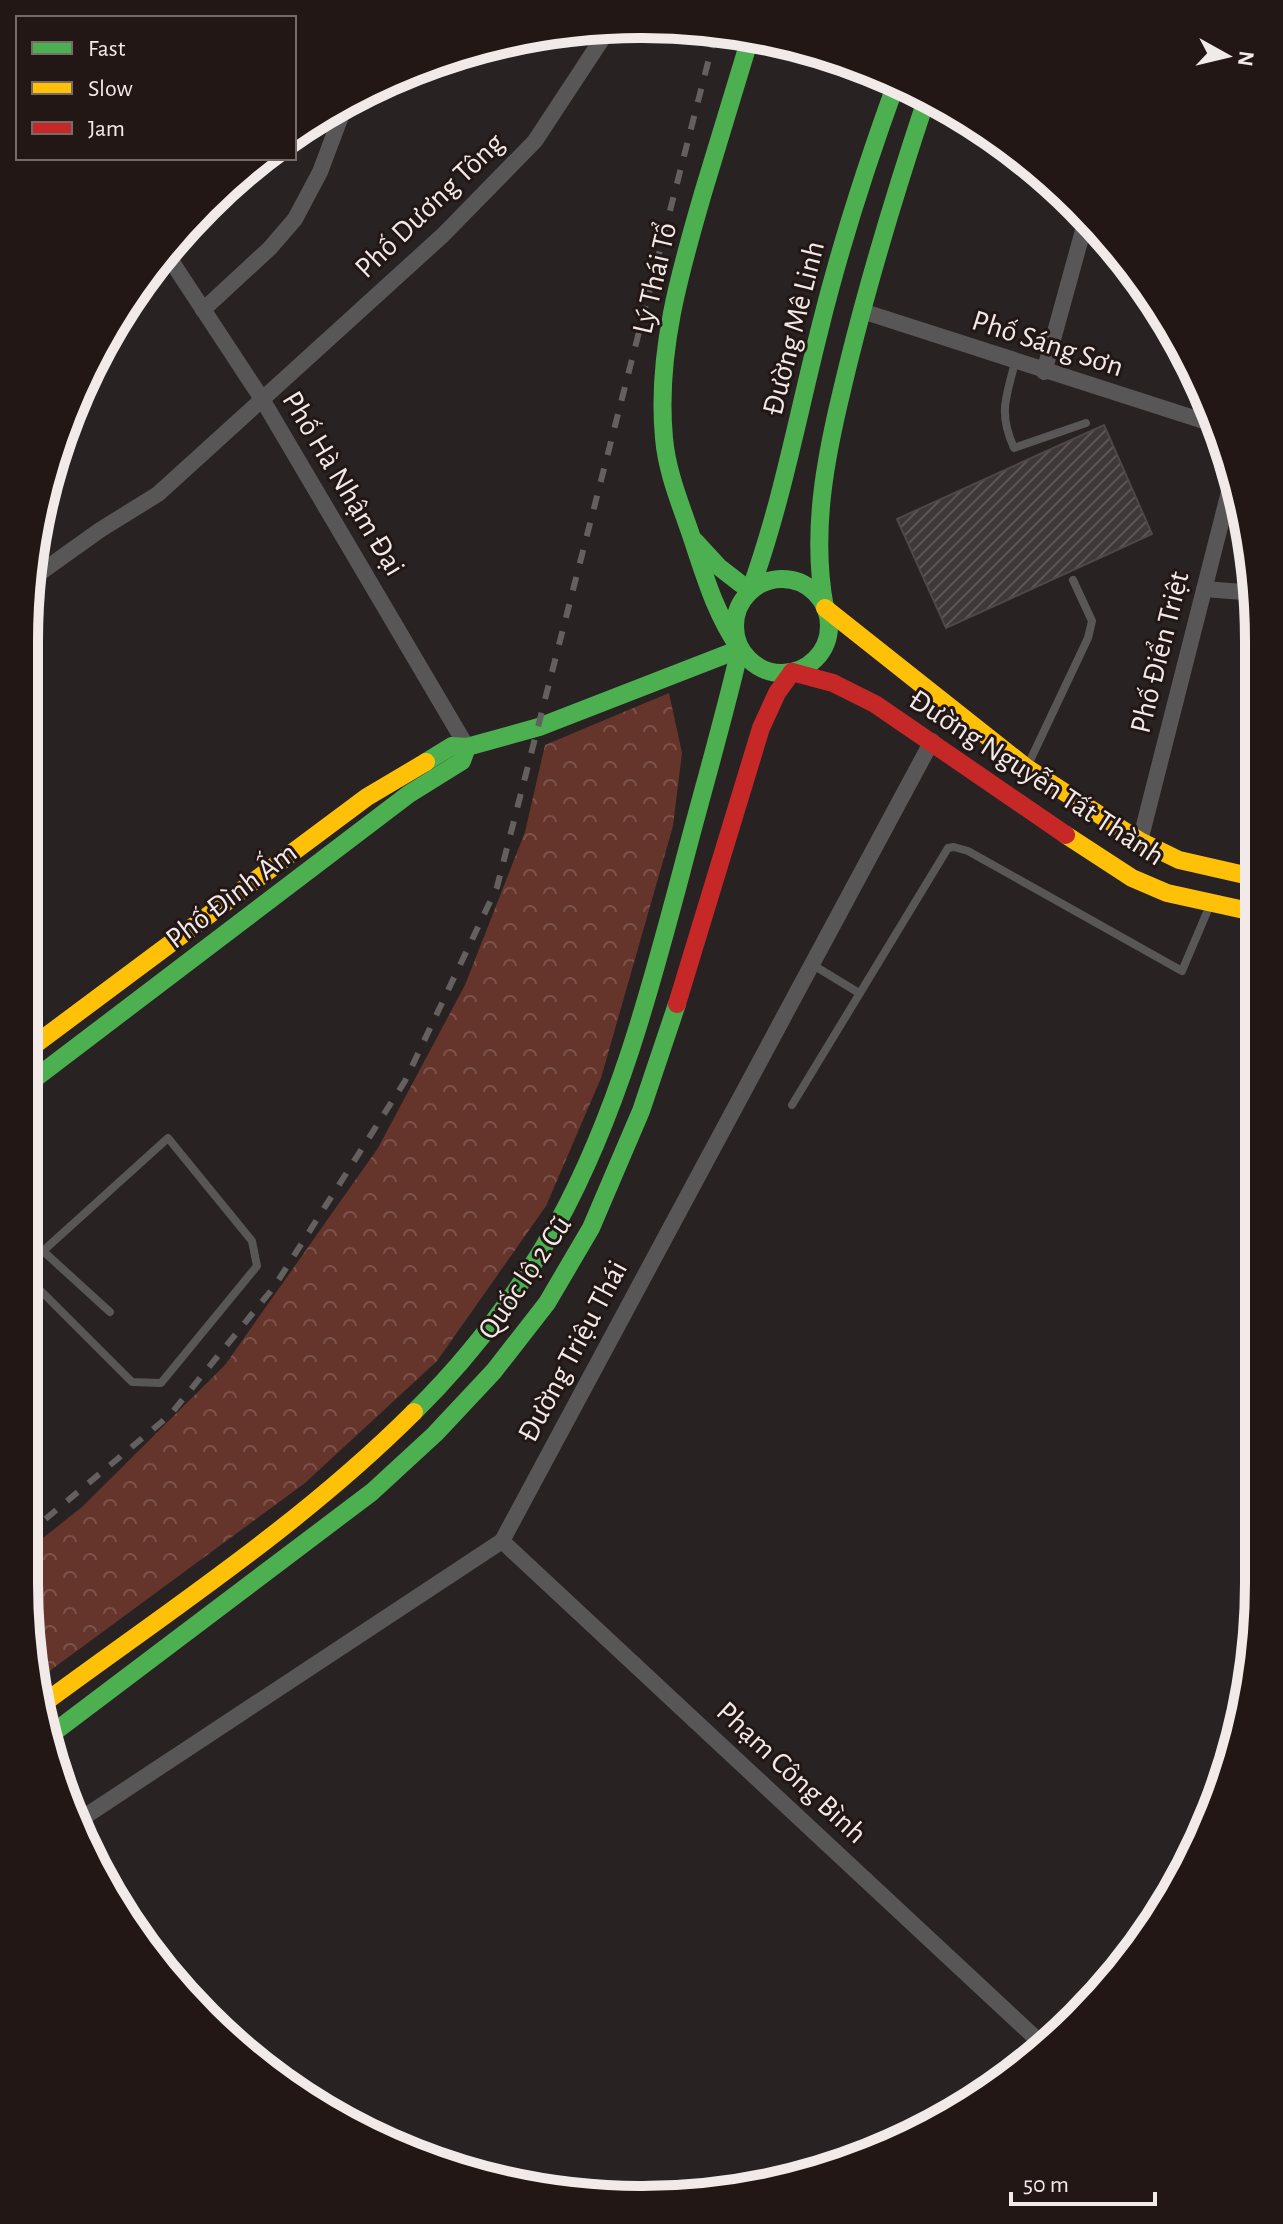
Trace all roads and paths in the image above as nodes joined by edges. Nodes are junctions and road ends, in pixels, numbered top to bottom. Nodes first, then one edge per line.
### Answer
1 (602, 39) edge
2 (747, 48) edge
3 (893, 93) edge
4 (924, 108) edge
5 (340, 119) edge
6 (1083, 231) edge
7 (172, 263) edge
8 (203, 310) junction
9 (862, 311) junction
10 (1015, 362) junction
11 (1044, 372) junction
12 (262, 399) junction
13 (1203, 421) edge
14 (1086, 423) dead end
15 (1227, 499) edge
16 (692, 537) junction
17 (42, 571) edge
18 (1073, 580) dead end
19 (1204, 589) junction
20 (750, 591) junction
21 (1243, 592) edge
22 (825, 608) junction
23 (740, 649) junction
24 (792, 672) junction
25 (932, 741) junction
26 (467, 747) junction
27 (1027, 768) junction
28 (1140, 841) junction
29 (1245, 875) edge
30 (1210, 904) junction
31 (1245, 911) edge
32 (813, 965) junction
33 (859, 993) junction
34 (38, 1042) edge
35 (38, 1076) edge
36 (792, 1105) dead end
37 (38, 1288) edge
38 (110, 1312) dead end
39 (502, 1541) junction
40 (50, 1699) edge
41 (57, 1730) edge
42 (85, 1816) edge
43 (1036, 2038) edge

1 - 12 street, Phố Dương Tông
2 - 16 main road, Lý Thái Tổ
3 - 20 main road, Đường Mê Linh
4 - 9 main road, Đường Mê Linh
5 - 8 street
6 - 11 street
7 - 8 street, Phố Hà Nhậm Đại
8 - 12 street, Phố Hà Nhậm Đại
9 - 10 street, Phố Sáng Sơn
9 - 22 main road, Đường Mê Linh
10 - 11 street, Phố Sáng Sơn
10 - 14 lane
11 - 13 street, Phố Sáng Sơn
12 - 17 street, Phố Dương Tông
12 - 26 street, Phố Hà Nhậm Đại
15 - 19 street, Phố Điển Triệt
16 - 20 main road, Lý Thái Tổ
16 - 23 main road, Lý Thái Tổ
18 - 27 lane
19 - 21 street
19 - 28 street, Phố Điển Triệt
20 - 22 main road
20 - 23 main road
22 - 24 main road
22 - 27 main road, Đường Nguyễn Tất Thành
23 - 24 main road
23 - 26 main road, Phố Đình Ấm
23 - 40 main road, Quốc lộ 2 Cũ
24 - 25 main road, Đường Nguyễn Tất Thành
24 - 41 main road, Quốc lộ 2 Cũ
25 - 30 main road, Đường Nguyễn Tất Thành
25 - 32 street, Đường Triệu Thái
26 - 34 main road, Phố Đình Ấm
26 - 35 main road, Phố Đình Ấm
27 - 28 main road, Đường Nguyễn Tất Thành
28 - 29 main road, Đường Nguyễn Tất Thành
30 - 31 main road, Đường Nguyễn Tất Thành
30 - 33 lane
32 - 33 lane
32 - 39 street, Đường Triệu Thái
33 - 36 lane
37 - 38 lane
39 - 42 street, Đường Triệu Thái
39 - 43 street, Phạm Công Bình

